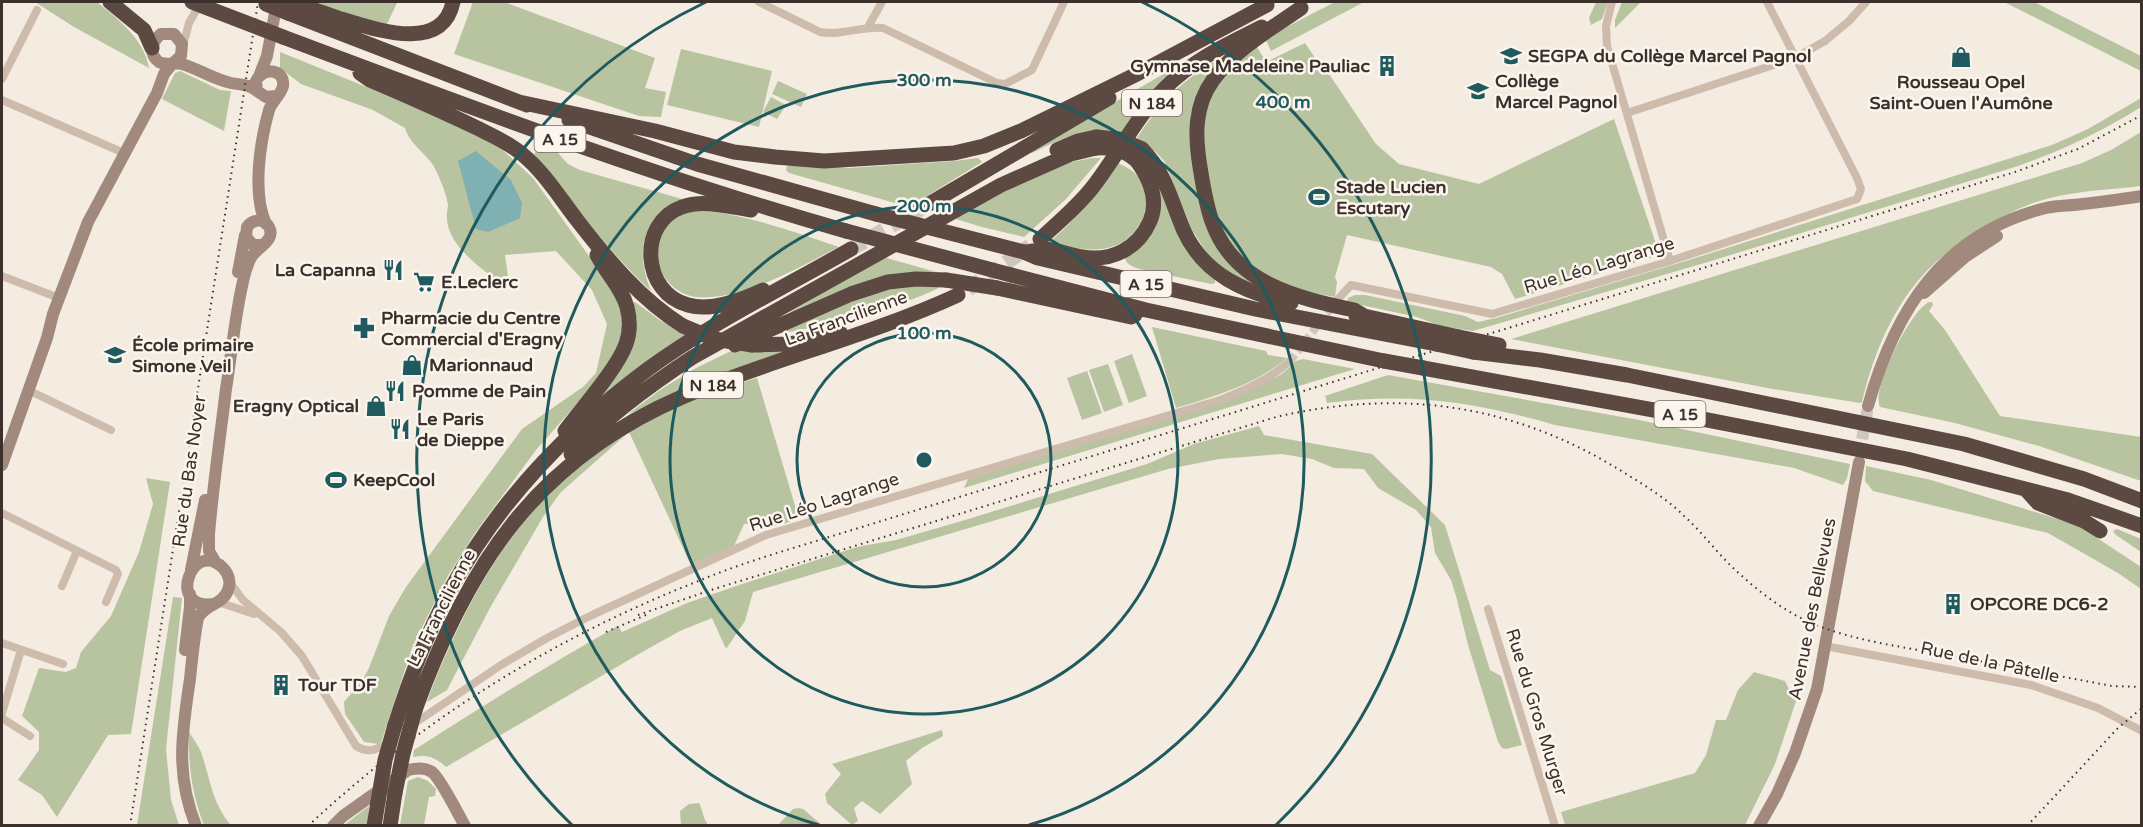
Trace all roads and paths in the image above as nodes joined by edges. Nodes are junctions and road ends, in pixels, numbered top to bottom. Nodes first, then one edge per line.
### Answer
1 (110, 2) edge
2 (201, 2) edge
3 (267, 2) edge
4 (453, 2) edge
5 (759, 2) edge
6 (882, 2) edge
7 (1064, 2) edge
8 (1612, 2) edge
9 (1767, 2) edge
10 (1866, 2) edge
11 (1271, 3) edge
12 (1307, 5) edge
13 (288, 7) edge
14 (192, 9) edge
15 (37, 10) dead end
16 (868, 27) junction
17 (163, 34) junction
18 (277, 37) junction
19 (183, 46) junction
20 (152, 50) junction
21 (335, 57) junction
22 (1795, 58) junction
23 (172, 63) junction
24 (260, 74) junction
25 (279, 75) junction
26 (2, 79) edge
27 (258, 92) junction
28 (276, 96) junction
29 (2, 99) edge
30 (519, 102) junction
31 (149, 105) junction
32 (1627, 112) junction
33 (1096, 142) junction
34 (124, 153) junction
35 (1139, 155) junction
36 (2142, 196) edge
37 (928, 204) tunnel mouth
38 (786, 215) junction
39 (266, 224) junction
40 (247, 229) junction
41 (586, 230) junction
42 (263, 245) junction
43 (1037, 250) junction
44 (1670, 261) junction
45 (2, 276) edge
46 (958, 295) tunnel mouth
47 (59, 298) junction
48 (1338, 299) tunnel mouth
49 (934, 306) junction
50 (1146, 310) junction
51 (1364, 316) junction
52 (677, 350) junction
53 (1540, 360) junction
54 (1290, 361) tunnel mouth
55 (28, 390) junction
56 (637, 397) junction
57 (1868, 406) tunnel mouth
58 (111, 430) dead end
59 (1859, 462) tunnel mouth
60 (2, 463) edge
61 (2084, 479) junction
62 (525, 482) junction
63 (2026, 490) junction
64 (2142, 490) edge
65 (2142, 501) edge
66 (2, 513) edge
67 (520, 513) junction
68 (2142, 526) edge
69 (2100, 531) dead end
70 (77, 551) junction
71 (216, 564) junction
72 (191, 570) junction
73 (229, 580) junction
74 (62, 586) dead end
75 (190, 594) junction
76 (106, 602) dead end
77 (216, 603) junction
78 (1488, 609) dead end
79 (265, 619) junction
80 (2, 643) edge
81 (1825, 646) junction
82 (21, 650) junction
83 (63, 664) dead end
84 (2, 713) edge
85 (2, 718) edge
86 (2142, 731) edge
87 (30, 736) dead end
88 (391, 821) edge
89 (188, 825) edge
90 (196, 825) edge
91 (333, 825) edge
92 (375, 825) edge
93 (465, 825) edge
94 (1555, 825) edge
95 (1759, 825) edge

1 - 20 highway
2 - 14 street
3 - 13 highway, A 15, bridge
3 - 18 street
4 - 13 highway
5 - 16 street
6 - 16 street
7 - 16 street
8 - 32 street
9 - 22 street
10 - 22 street
11 - 30 highway
11 - 37 highway, N 184
12 - 43 highway, N 184
12 - 51 highway
13 - 30 highway, A 15
14 - 17 street
14 - 18 highway, A 15, bridge
14 - 19 street
15 - 26 street
17 - 19 street
17 - 20 street
18 - 21 highway, A 15
18 - 24 street
18 - 25 street
19 - 23 street
19 - 24 street
20 - 23 street
20 - 31 street
21 - 38 highway, A 15
21 - 41 highway
22 - 32 street
22 - 44 street, Rue Léo Lagrange
23 - 27 street
23 - 31 street
24 - 25 street
24 - 27 street
25 - 28 street
27 - 28 street
27 - 40 street, Rue du Bas Noyer
28 - 39 street
29 - 34 street
30 - 43 highway, A 15, bridge
31 - 34 street
32 - 44 street
33 - 35 highway, bridge
33 - 52 highway
33 - 56 highway
34 - 47 street
35 - 43 highway
35 - 51 highway
36 - 57 street
38 - 50 highway, A 15, bridge
38 - 52 highway, La Francilienne / N 184
39 - 40 street
39 - 42 street
40 - 42 street
40 - 72 street, Rue du Bas Noyer
41 - 49 highway, bridge
41 - 62 highway
42 - 71 street, Rue du Bas Noyer
43 - 53 highway, A 15, bridge
44 - 48 street, Rue Léo Lagrange
45 - 47 street
46 - 49 highway, La Francilienne / N 184
47 - 55 street
49 - 67 highway, La Francilienne / N 184
50 - 56 highway, bridge
50 - 63 highway, A 15, bridge
51 - 53 highway, bridge
52 - 62 highway, La Francilienne / N 184
53 - 61 highway, A 15
54 - 79 street, Rue Léo Lagrange
55 - 58 street
55 - 60 street
56 - 67 highway
59 - 81 street, Avenue des Bellevues
61 - 64 highway
61 - 65 highway, A 15
62 - 92 highway, La Francilienne / N 184, bridge
63 - 68 highway, A 15
63 - 69 highway
66 - 70 street
67 - 88 highway, La Francilienne / N 184, bridge
70 - 74 street
70 - 76 street
71 - 72 street
71 - 73 street
72 - 75 street
73 - 77 street
73 - 79 street
75 - 77 street
75 - 89 street
77 - 79 street
77 - 90 street
78 - 94 street, Rue du Gros Murger
80 - 82 street
81 - 86 street, Rue de la Pâtelle
81 - 95 street, Avenue des Bellevues
82 - 83 street
82 - 84 street
85 - 87 street
91 - 93 street

